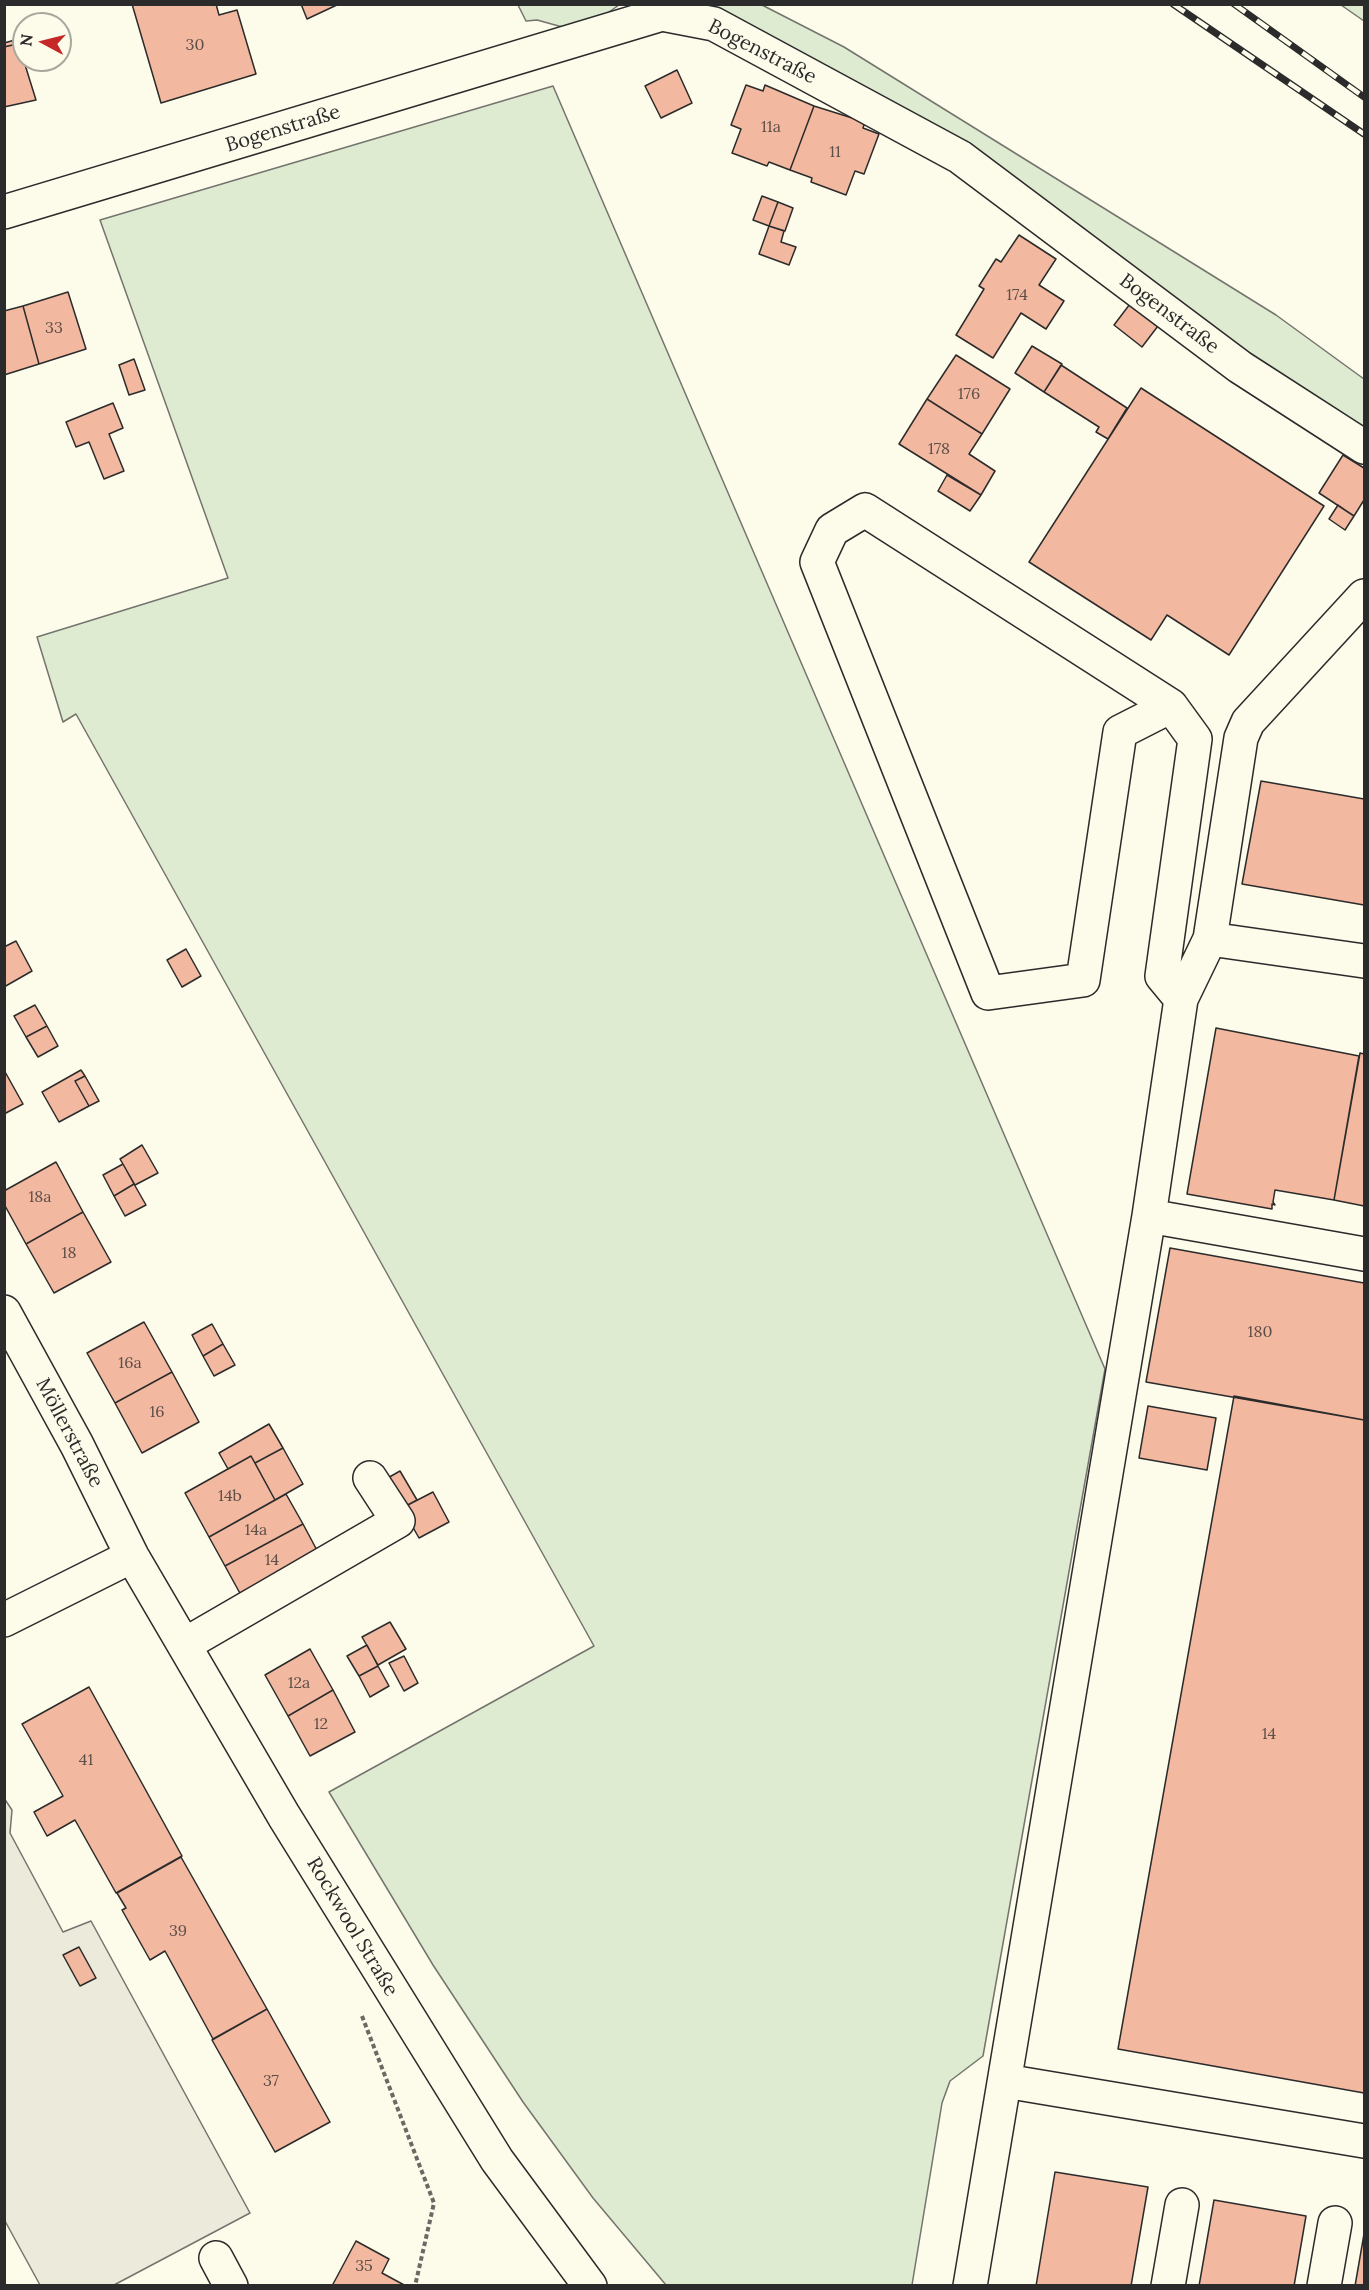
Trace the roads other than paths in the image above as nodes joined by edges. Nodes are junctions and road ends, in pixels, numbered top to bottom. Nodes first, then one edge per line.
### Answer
1 (4, 212) edge
2 (1365, 447) edge
3 (1365, 596) edge
4 (1171, 706) junction
5 (1210, 939) junction
6 (1365, 961) edge
7 (1181, 999) junction
8 (1149, 1216) junction
9 (1365, 1254) edge
10 (4, 1312) edge
11 (370, 1478) dead end
12 (132, 1556) junction
13 (4, 1620) edge
14 (184, 1645) junction
15 (1005, 2081) junction
16 (1365, 2141) edge
17 (1182, 2205) dead end
18 (1335, 2223) dead end
19 (216, 2258) dead end
20 (231, 2286) edge
21 (590, 2286) edge
22 (970, 2286) edge
23 (1168, 2286) edge
24 (1324, 2286) edge

1 - 2 street, Bogenstraße
3 - 5 street
4 - 4 street
4 - 7 street
5 - 6 street
5 - 7 street
7 - 8 street
8 - 9 street
8 - 15 street
10 - 12 street, Möllerstraße
11 - 14 street
12 - 13 street
12 - 14 street, Rockwool Straße
14 - 21 street, Rockwool Straße
15 - 16 street
15 - 22 street
17 - 23 street
18 - 24 street
19 - 20 street

